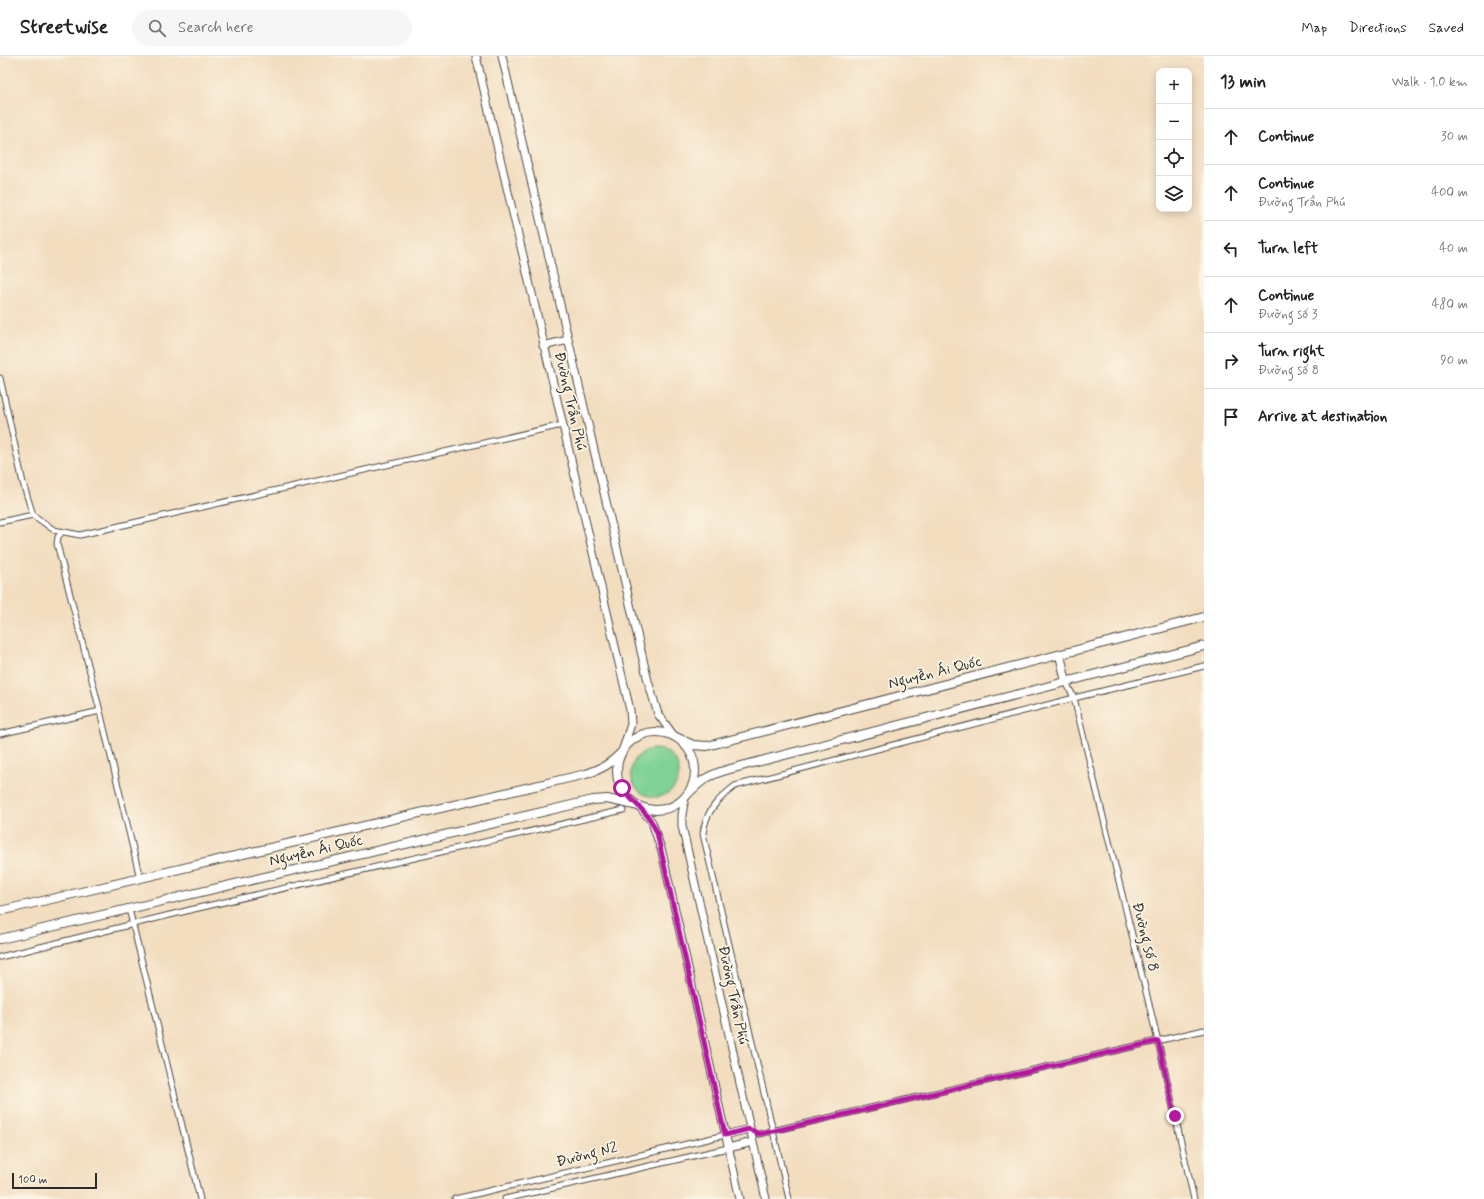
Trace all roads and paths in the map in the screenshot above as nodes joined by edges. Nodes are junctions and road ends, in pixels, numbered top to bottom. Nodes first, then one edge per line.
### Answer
1 (476, 56) edge
2 (502, 56) edge
3 (568, 340) junction
4 (543, 346) junction
5 (0, 378) edge
6 (562, 425) junction
7 (33, 515) junction
8 (0, 522) edge
9 (61, 532) junction
10 (1204, 618) edge
11 (1204, 646) edge
12 (1060, 655) junction
13 (1204, 666) edge
14 (1066, 682) junction
15 (1074, 698) junction
16 (100, 711) junction
17 (0, 734) edge
18 (674, 736) junction
19 (622, 752) junction
20 (685, 797) junction
21 (639, 806) junction
22 (623, 810) dead end
23 (140, 878) junction
24 (129, 909) junction
25 (0, 911) edge
26 (134, 925) junction
27 (0, 939) edge
28 (0, 957) edge
29 (1204, 1030) edge
30 (1158, 1041) junction
31 (749, 1129) junction
32 (774, 1131) junction
33 (759, 1134) junction
34 (725, 1135) junction
35 (753, 1142) junction
36 (728, 1148) junction
37 (200, 1199) edge
38 (455, 1199) edge
39 (505, 1199) edge
40 (740, 1199) edge
41 (766, 1199) edge
42 (789, 1199) edge
43 (1194, 1199) edge

1 - 4 main road, Đường Trần Phú
2 - 3 main road, Đường Trần Phú
3 - 4 main road
3 - 18 main road, Đường Trần Phú
4 - 6 main road, Đường Trần Phú
5 - 7 street
6 - 9 street
6 - 19 main road, Đường Trần Phú
7 - 8 street
7 - 9 street
9 - 16 street
10 - 12 main road, Nguyễn Ái Quốc
11 - 14 main road
12 - 14 main road
12 - 18 main road, Nguyễn Ái Quốc
13 - 15 street
14 - 15 street, Đường số 8
14 - 20 main road
15 - 30 street, Đường số 8
15 - 32 street
16 - 17 street
16 - 23 street
18 - 19 main road
18 - 20 main road
19 - 21 main road
19 - 23 main road, Nguyễn Ái Quốc
20 - 21 main road
20 - 31 main road, Đường Trần Phú
21 - 24 main road, Nguyễn Ái Quốc
21 - 34 main road
22 - 26 street
23 - 25 main road, Nguyễn Ái Quốc
24 - 26 street
24 - 27 main road, Nguyễn Ái Quốc
26 - 28 street
26 - 37 street
29 - 30 street
30 - 32 street
30 - 43 street, Đường số 8
31 - 33 street
31 - 34 main road
31 - 35 main road, Đường Trần Phú
32 - 33 street
32 - 42 street
33 - 35 street
34 - 36 main road
34 - 38 street, Đường N2
35 - 36 main road
35 - 41 main road, Đường Trần Phú
36 - 39 street, Đường N2
36 - 40 main road

